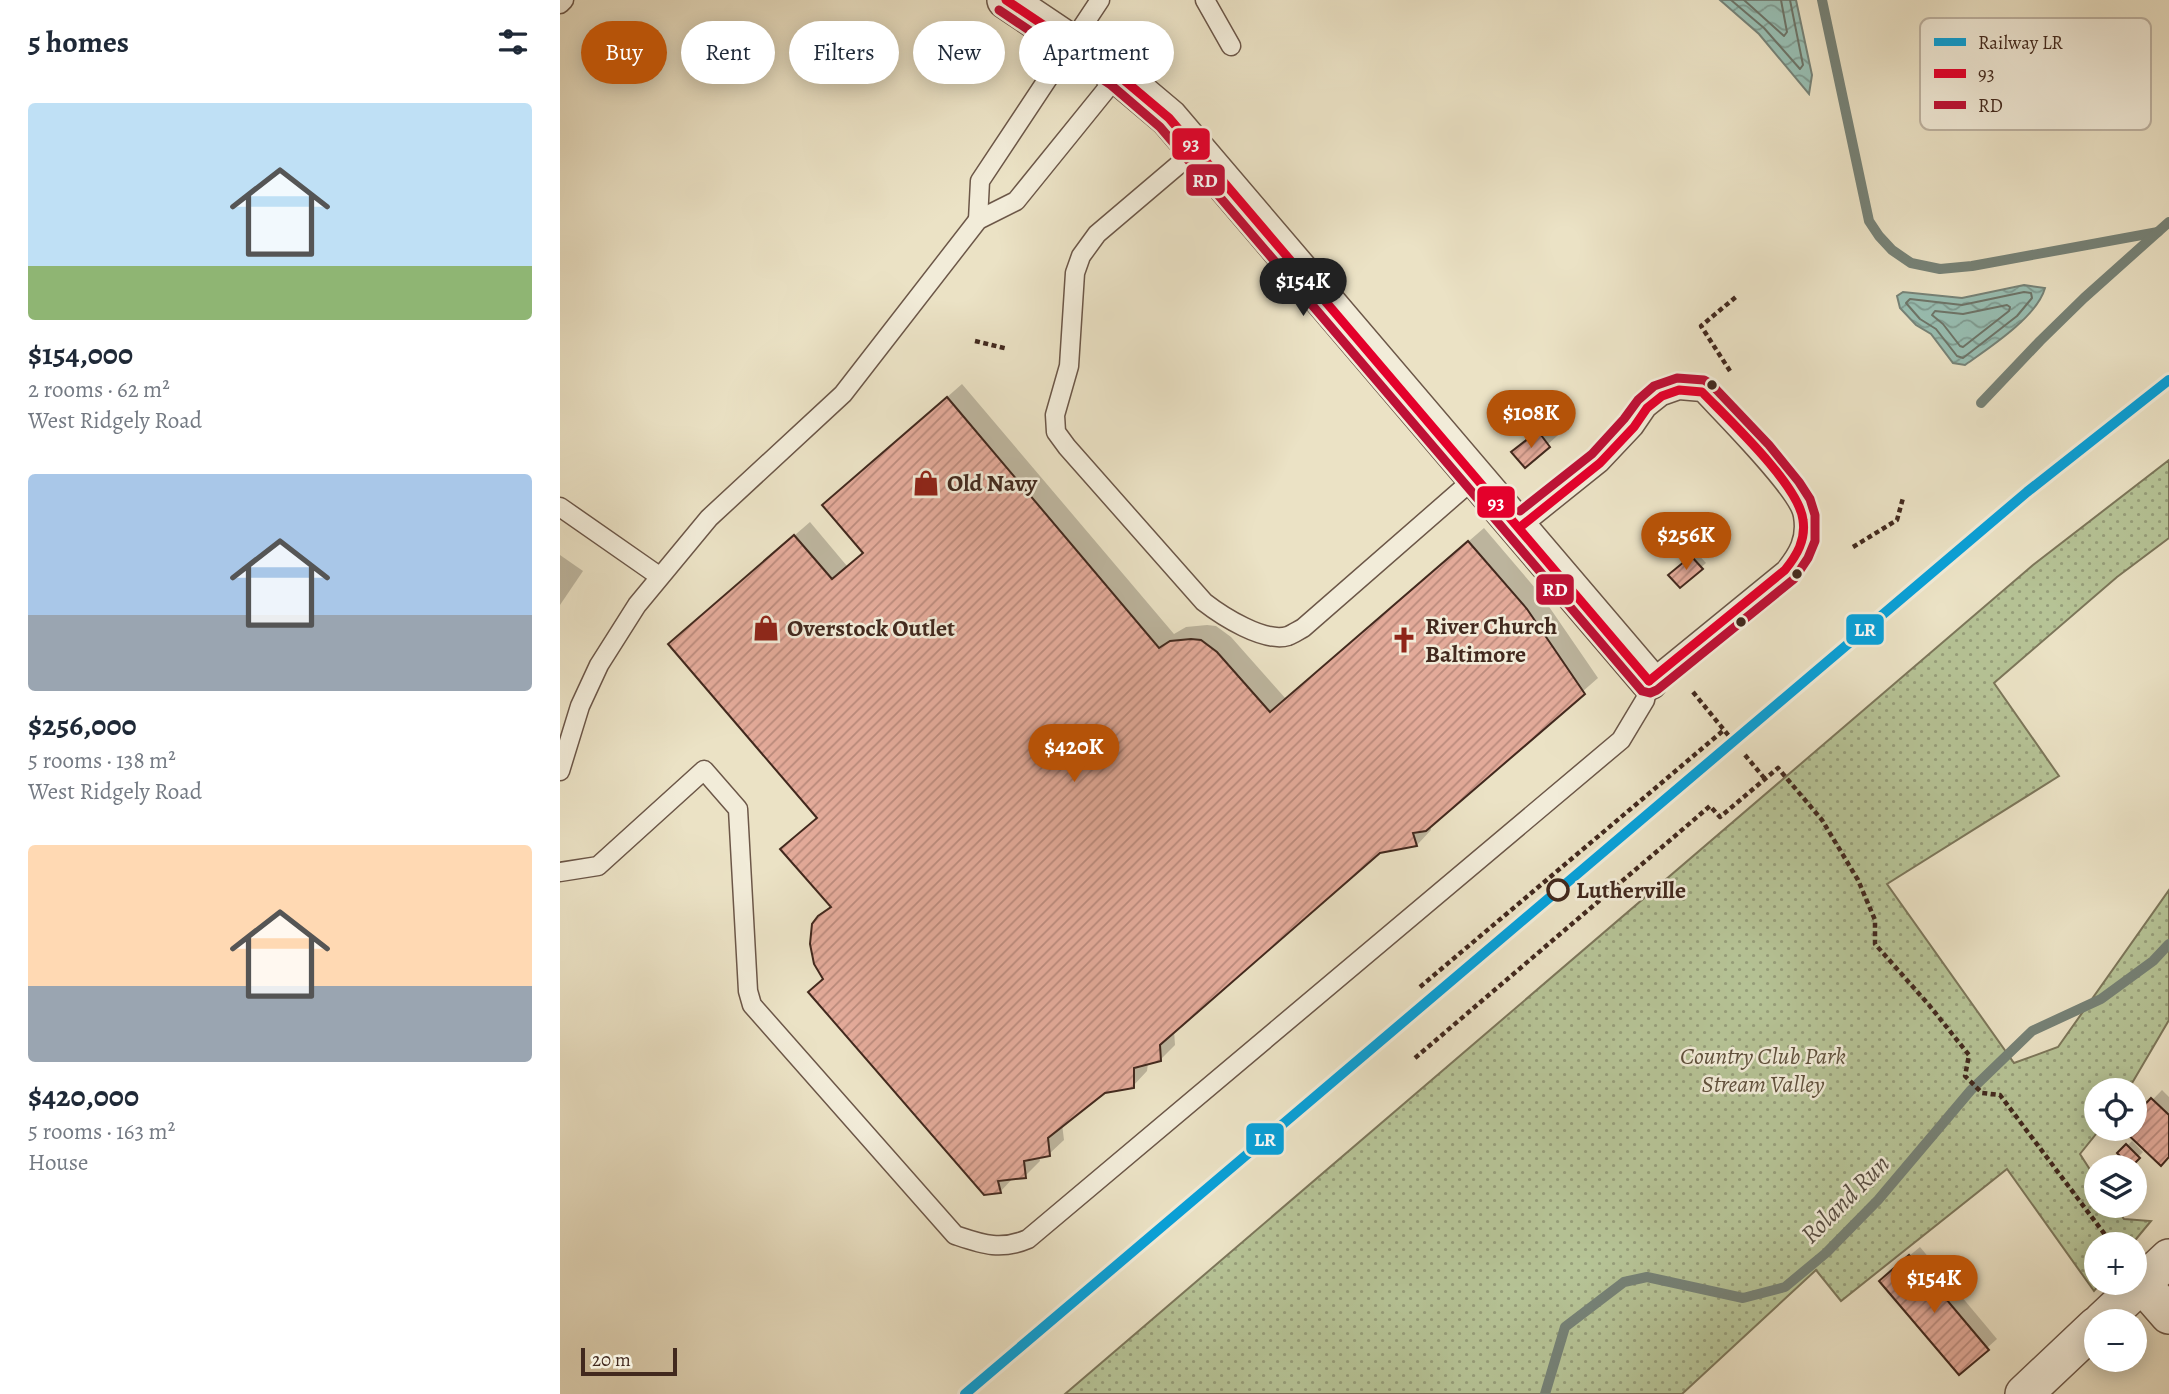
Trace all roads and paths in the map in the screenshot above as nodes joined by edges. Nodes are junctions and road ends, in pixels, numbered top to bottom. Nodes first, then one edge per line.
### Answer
1 (565, 0) edge
2 (1006, 0) edge
3 (1100, 0) edge
4 (1205, 0) edge
5 (560, 5) edge
6 (1038, 21) edge
7 (1086, 21) edge
8 (1231, 46) dead end
9 (1045, 84) edge
10 (1111, 84) edge
11 (1129, 84) edge
12 (1197, 149) junction
13 (978, 220) junction
14 (1737, 296) dead end
15 (975, 341) dead end
16 (1008, 349) dead end
17 (1730, 370) dead end
18 (1476, 477) junction
19 (1903, 498) dead end
20 (560, 507) edge
21 (1519, 528) junction
22 (1853, 547) dead end
23 (660, 576) junction
24 (1649, 681) junction
25 (1693, 692) dead end
26 (1724, 730) junction
27 (1733, 741) dead end
28 (1745, 755) dead end
29 (560, 771) edge
30 (1765, 779) junction
31 (560, 872) edge
32 (1420, 988) dead end
33 (1415, 1058) dead end
34 (2103, 1232) edge
35 (2169, 1258) edge
36 (2147, 1279) edge
37 (2147, 1290) edge
38 (2130, 1295) edge
39 (2115, 1309) edge
40 (2169, 1315) edge
41 (2084, 1337) edge
42 (2024, 1394) edge

1 - 5 lane
2 - 6 street
3 - 7 lane
4 - 8 lane
9 - 13 lane
10 - 13 lane
11 - 12 street
12 - 18 street
12 - 18 lane
13 - 23 lane
14 - 17 path
15 - 16 path
18 - 21 street
19 - 22 path
20 - 23 lane
21 - 24 street
21 - 24 lane
23 - 29 lane
24 - 31 lane
25 - 26 path
26 - 27 path
26 - 32 path
28 - 30 path
30 - 33 path
30 - 34 path
35 - 36 street
37 - 40 street
38 - 39 street
41 - 42 street

